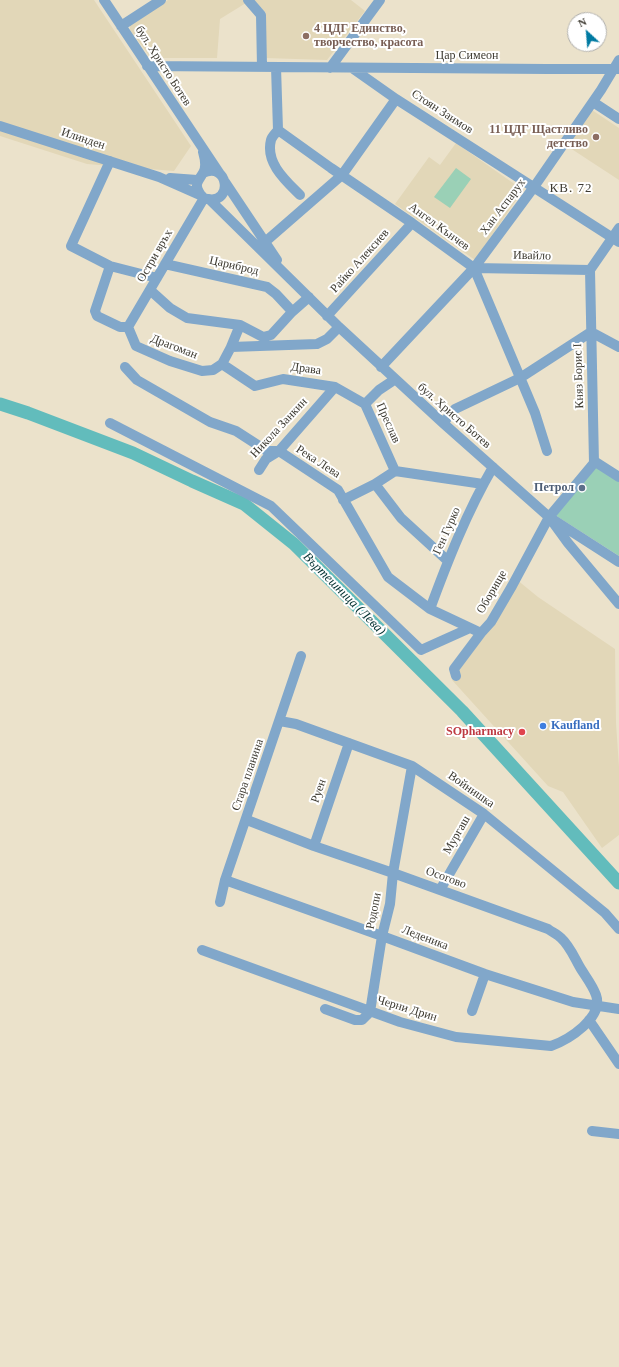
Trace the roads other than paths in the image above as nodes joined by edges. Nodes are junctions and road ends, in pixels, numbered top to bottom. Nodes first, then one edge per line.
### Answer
1 (104, 0) edge
2 (161, 0) edge
3 (248, 0) edge
4 (380, 0) edge
5 (122, 26) junction
6 (147, 66) junction
7 (617, 66) edge
8 (262, 67) junction
9 (276, 67) junction
10 (330, 68) junction
11 (352, 68) junction
12 (396, 98) junction
13 (593, 102) junction
14 (619, 119) edge
15 (0, 126) edge
16 (278, 130) junction
17 (200, 146) junction
18 (110, 161) junction
19 (342, 176) junction
20 (159, 177) junction
21 (200, 177) junction
22 (222, 178) junction
23 (534, 187) junction
24 (300, 195) dead end
25 (205, 198) junction
26 (412, 223) junction
27 (619, 228) edge
28 (616, 240) edge
29 (265, 242) junction
30 (165, 264) junction
31 (110, 266) junction
32 (474, 268) junction
33 (590, 270) junction
34 (286, 274) junction
35 (157, 278) junction
36 (150, 290) junction
37 (309, 297) junction
38 (290, 309) dead end
39 (328, 316) junction
40 (240, 325) junction
41 (128, 327) junction
42 (339, 327) junction
43 (591, 332) junction
44 (231, 346) junction
45 (619, 347) edge
46 (222, 364) junction
47 (125, 366) dead end
48 (380, 367) junction
49 (520, 378) junction
50 (394, 380) junction
51 (335, 386) junction
52 (365, 404) junction
53 (110, 423) dead end
54 (443, 423) junction
55 (279, 451) junction
56 (547, 451) dead end
57 (594, 460) junction
58 (493, 467) junction
59 (259, 470) dead end
60 (395, 471) junction
61 (619, 477) edge
62 (375, 484) junction
63 (483, 484) junction
64 (343, 500) junction
65 (549, 517) junction
66 (448, 561) junction
67 (619, 562) edge
68 (619, 604) edge
69 (430, 609) junction
70 (470, 628) junction
71 (481, 633) junction
72 (301, 656) dead end
73 (456, 676) dead end
74 (280, 721) junction
75 (349, 743) junction
76 (412, 766) junction
77 (484, 814) junction
78 (246, 820) junction
79 (314, 846) junction
80 (393, 872) junction
81 (225, 880) junction
82 (440, 890) junction
83 (220, 902) dead end
84 (619, 928) edge
85 (382, 936) junction
86 (202, 950) dead end
87 (485, 974) junction
88 (598, 1006) junction
89 (325, 1008) dead end
90 (619, 1009) edge
91 (472, 1011) dead end
92 (370, 1012) junction
93 (589, 1020) junction
94 (619, 1064) edge
95 (592, 1131) dead end
96 (619, 1134) edge

1 - 5 street, бул. Христо Ботев
2 - 5 street
3 - 8 street
4 - 10 street
5 - 6 street, бул. Христо Ботев
6 - 8 street, Цар Симеон
6 - 17 street, бул. Христо Ботев
7 - 11 street, Цар Симеон
7 - 13 street, Хан Аспарух
8 - 9 street, Цар Симеон
9 - 10 street, Цар Симеон
9 - 16 street
10 - 11 street, Цар Симеон
11 - 12 street, Стоян Заимов
12 - 19 street
12 - 23 street, Стоян Заимов
13 - 14 street
13 - 23 street, Хан Аспарух
15 - 18 street, Илинден
16 - 19 street, Ангел Кънчев
16 - 24 street
17 - 21 street, бул. Христо Ботев
17 - 22 street, бул. Христо Ботев
18 - 20 street, Илинден
18 - 31 street
19 - 26 street, Ангел Кънчев
19 - 29 street
20 - 21 street, Илинден
20 - 25 street, Илинден
21 - 22 street
21 - 25 street
22 - 25 street
22 - 29 street, бул. Христо Ботев
23 - 28 street, Стоян Заимов
23 - 32 street, Хан Аспарух
25 - 30 street, Остри връх
25 - 34 street, бул. Христо Ботев
26 - 32 street, Ангел Кънчев
26 - 39 street, Райко Алексиев
27 - 28 street
28 - 33 street
29 - 34 street, бул. Христо Ботев
30 - 35 street, Остри връх
30 - 38 street, Цариброд
31 - 35 street
31 - 41 street
32 - 33 street, Ивайло
32 - 48 street, Хан Аспарух
32 - 49 street, Ангел Кънчев
33 - 43 street, Княз Борис I
34 - 37 street, бул. Христо Ботев
35 - 36 street, Остри връх
36 - 40 street
36 - 41 street, Остри връх
37 - 39 street, бул. Христо Ботев
37 - 40 street
39 - 42 street, бул. Христо Ботев
40 - 44 street
41 - 46 street, Драгоман
42 - 44 street
42 - 48 street, бул. Христо Ботев
43 - 45 street
43 - 49 street
43 - 57 street, Княз Борис I
44 - 46 street
46 - 51 street, Драва
47 - 55 street, Река Лева
48 - 50 street, бул. Христо Ботев
49 - 54 street
49 - 56 street, Ангел Кънчев
50 - 52 street, Преслав
50 - 54 street, бул. Христо Ботев
51 - 52 street, Драва
51 - 55 street, Никола Занкин
52 - 60 street, Преслав
53 - 70 street
54 - 58 street, бул. Христо Ботев
55 - 59 street, Никола Занкин
55 - 64 street, Река Лева
57 - 61 street
57 - 65 street
58 - 63 street, Ген Гурко
58 - 65 street, бул. Христо Ботев
60 - 62 street
60 - 63 street
62 - 64 street
62 - 66 street
63 - 66 street, Ген Гурко
64 - 69 street, Река Лева
65 - 67 street, бул. Христо Ботев
65 - 68 street
65 - 71 street, Оборище
66 - 69 street, Ген Гурко
69 - 70 street, Река Лева
70 - 71 street, Река Лева
71 - 73 street, Оборище
72 - 74 street, Стара планина
74 - 75 street, Войнишка
74 - 78 street, Стара планина
75 - 76 street, Войнишка
75 - 79 street, Руен
76 - 77 street, Войнишка
76 - 80 street, Родопи
77 - 82 street, Мургаш
77 - 84 street, Войнишка
78 - 79 street, Осогово
78 - 81 street, Стара планина
79 - 80 street, Осогово
80 - 82 street, Осогово
80 - 85 street, Родопи
81 - 83 street, Стара планина
81 - 85 street, Леденика
82 - 88 street, Осогово
85 - 87 street, Леденика
85 - 92 street, Родопи
86 - 92 street, Черни Дрин
87 - 88 street, Леденика
87 - 91 street
88 - 90 street, Леденика
88 - 93 street, Черни Дрин
89 - 92 street
92 - 93 street, Черни Дрин
93 - 94 street
95 - 96 street

